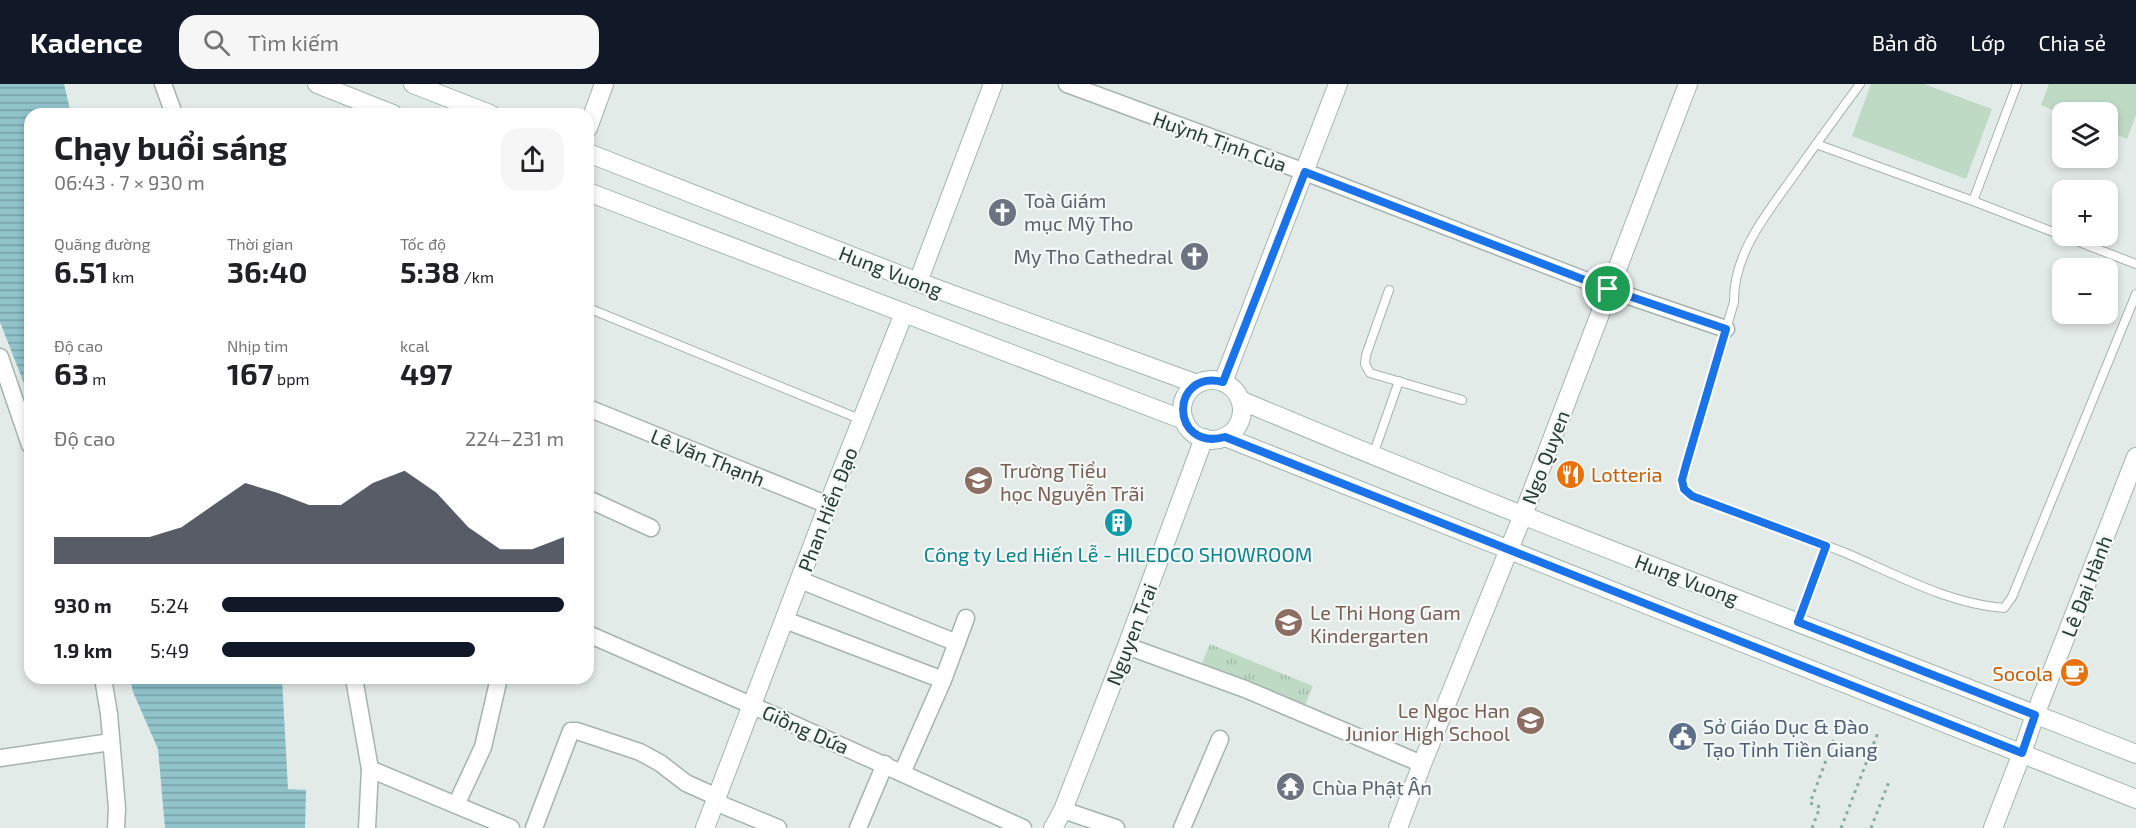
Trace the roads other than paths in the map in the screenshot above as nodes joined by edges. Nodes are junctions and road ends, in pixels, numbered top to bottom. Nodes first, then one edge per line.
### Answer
1 (163, 84) edge
2 (317, 84) edge
3 (413, 84) edge
4 (604, 84) edge
5 (993, 84) edge
6 (1067, 84) edge
7 (1338, 84) edge
8 (1688, 84) edge
9 (1860, 84) edge
10 (2017, 84) edge
11 (172, 108) edge
12 (378, 108) edge
13 (475, 108) edge
14 (594, 112) edge
15 (1816, 144) junction
16 (594, 155) edge
17 (1305, 172) junction
18 (594, 194) edge
19 (1972, 201) junction
20 (2136, 264) edge
21 (918, 282) junction
22 (1608, 289) junction
23 (1389, 290) dead end
24 (2136, 294) edge
25 (594, 310) edge
26 (904, 313) junction
27 (1726, 329) junction
28 (0, 357) edge
29 (3, 375) edge
30 (1399, 381) junction
31 (1223, 382) junction
32 (1197, 384) junction
33 (6, 395) edge
34 (1240, 400) junction
35 (1462, 400) dead end
36 (594, 410) edge
37 (1184, 420) junction
38 (862, 421) junction
39 (24, 432) edge
40 (1225, 437) junction
41 (1204, 438) junction
42 (1373, 455) junction
43 (2136, 457) edge
44 (594, 502) edge
45 (828, 505) junction
46 (1523, 515) junction
47 (651, 528) dead end
48 (1826, 546) junction
49 (1509, 550) junction
50 (800, 580) junction
51 (966, 618) dead end
52 (785, 620) junction
53 (1798, 622) junction
54 (594, 637) edge
55 (957, 643) junction
56 (1127, 646) junction
57 (943, 680) junction
58 (104, 684) edge
59 (355, 684) edge
60 (498, 684) edge
61 (752, 705) junction
62 (2035, 715) junction
63 (1220, 739) dead end
64 (111, 742) junction
65 (2022, 753) junction
66 (2136, 754) edge
67 (0, 758) edge
68 (885, 764) junction
69 (1422, 764) junction
70 (370, 769) junction
71 (902, 773) junction
72 (2136, 799) edge
73 (716, 800) junction
74 (456, 805) junction
75 (1063, 810) junction
76 (116, 828) edge
77 (367, 828) edge
78 (511, 828) edge
79 (534, 828) edge
80 (705, 828) edge
81 (778, 828) edge
82 (858, 828) edge
83 (1023, 828) edge
84 (1053, 828) edge
85 (1116, 828) edge
86 (1182, 828) edge
87 (1398, 828) edge
88 (1993, 828) edge

1 - 11 street
2 - 12 main road
3 - 13 main road
4 - 14 main road
5 - 21 main road
6 - 17 street, Huỳnh Tịnh Của
7 - 17 main road
8 - 22 main road, Ngo Quyen
9 - 15 lane
10 - 19 lane
15 - 19 lane
15 - 27 lane
16 - 21 main road, Hung Vuong
17 - 22 street, Huỳnh Tịnh Của
17 - 31 main road
18 - 26 main road, Hung Vuong
19 - 20 lane
21 - 32 main road, Hung Vuong
22 - 27 street, Huỳnh Tịnh Của
22 - 46 main road, Ngo Quyen
23 - 30 lane
24 - 48 lane
25 - 38 lane
26 - 37 main road, Hung Vuong
26 - 38 main road, Phan Hiển Đạo
27 - 48 lane
28 - 29 street
29 - 33 street
30 - 35 lane
30 - 42 lane
31 - 32 main road
31 - 34 main road
32 - 37 main road
33 - 39 street
34 - 40 main road
34 - 42 main road, Hung Vuong
36 - 45 street, Lê Văn Thạnh
37 - 41 main road
38 - 45 main road, Phan Hiển Đạo
40 - 41 main road
40 - 49 main road, Hung Vuong
41 - 56 main road, Nguyen Trai
42 - 46 main road, Hung Vuong
43 - 62 main road, Lê Đại Hành
44 - 47 street
45 - 50 main road, Phan Hiển Đạo
46 - 49 main road, Ngo Quyen
46 - 53 main road, Hung Vuong
48 - 53 lane
49 - 65 main road, Hung Vuong
49 - 69 main road, Ngo Quyen
50 - 52 main road, Phan Hiển Đạo
50 - 55 street
51 - 55 street
52 - 57 street
52 - 61 main road, Phan Hiển Đạo
53 - 62 main road, Hung Vuong
54 - 61 street, Giồng Dứa
55 - 57 street
56 - 69 street
56 - 75 main road, Nguyen Trai
57 - 71 street
58 - 64 street
59 - 70 street
60 - 74 street
61 - 68 street, Giồng Dứa
61 - 73 main road, Phan Hiển Đạo
62 - 65 main road, Lê Đại Hành
62 - 66 main road, Hung Vuong
63 - 86 street
64 - 67 street
64 - 76 street
65 - 72 main road, Hung Vuong
65 - 88 main road
68 - 71 street, Giồng Dứa
68 - 82 street
69 - 87 main road, Ngo Quyen
70 - 74 street
70 - 77 street
71 - 83 street, Giồng Dứa
73 - 79 street
73 - 80 main road, Phan Hiển Đạo
73 - 81 street
74 - 78 street
75 - 84 main road, Nguyen Trai
75 - 85 street

